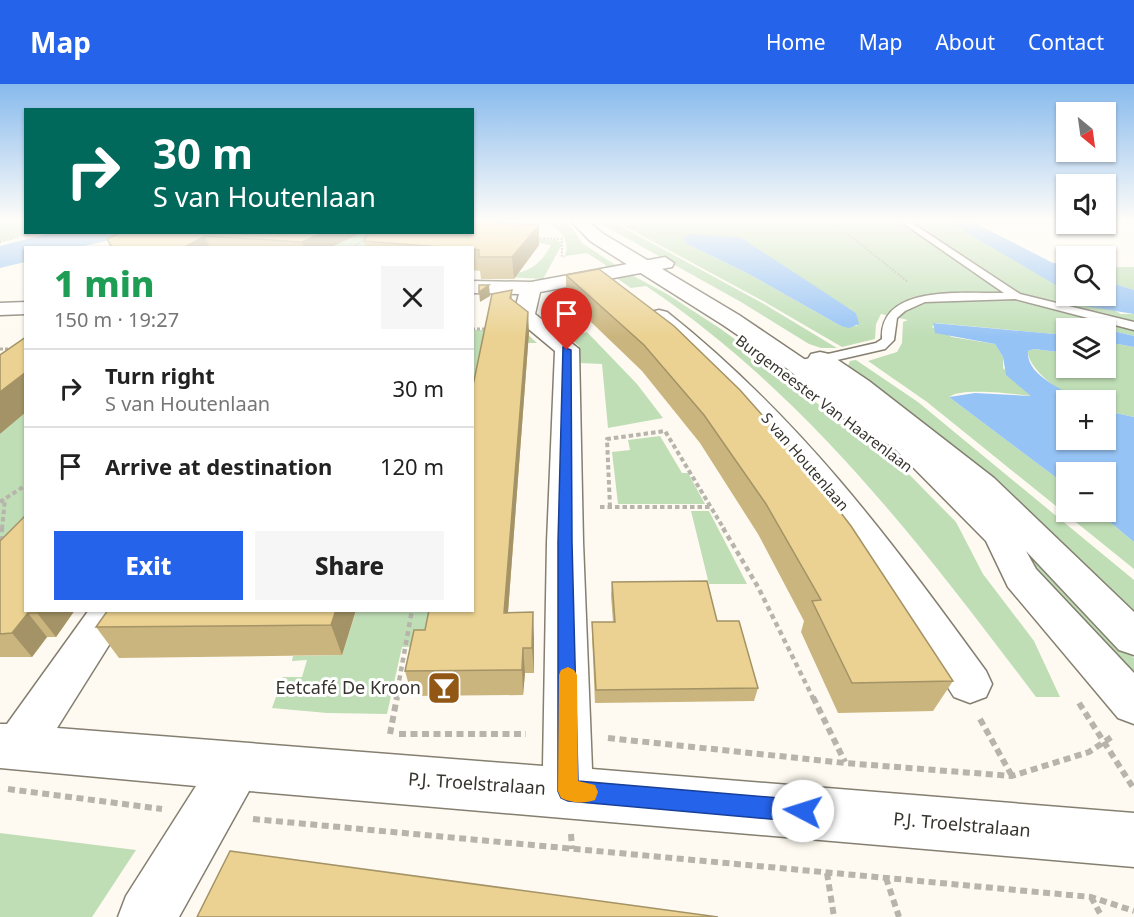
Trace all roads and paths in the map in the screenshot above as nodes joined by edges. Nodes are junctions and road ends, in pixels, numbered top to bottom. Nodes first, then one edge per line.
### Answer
1 (644, 260) edge
2 (648, 260) edge
3 (880, 260) edge
4 (962, 260) edge
5 (655, 265) junction
6 (601, 276) junction
7 (474, 287) edge
8 (531, 288) junction
9 (1016, 296) junction
10 (942, 298) junction
11 (24, 308) edge
12 (0, 309) edge
13 (1134, 326) edge
14 (0, 349) edge
15 (18, 349) edge
16 (809, 362) junction
17 (24, 486) edge
18 (2, 501) edge
19 (565, 506) junction
20 (610, 507) junction
21 (711, 507) junction
22 (0, 550) edge
23 (110, 612) edge
24 (412, 612) edge
25 (1134, 638) edge
26 (970, 684) joint
27 (1076, 697) dead end
28 (1134, 704) edge
29 (390, 734) dead end
30 (6, 761) edge
31 (845, 763) dead end
32 (235, 768) junction
33 (1012, 776) dead end
34 (1134, 789) edge
35 (568, 791) junction
36 (208, 814) junction
37 (1134, 840) edge
38 (827, 873) junction
39 (886, 878) junction
40 (1091, 897) junction
41 (1134, 911) edge
42 (147, 917) edge
43 (834, 917) edge
44 (899, 917) edge
45 (1102, 917) edge

1 - 5 street, Burgemeester Van Haarenlaan
2 - 5 street, Burgemeester Van Haarenlaan
3 - 10 path
4 - 9 lane
5 - 6 street
5 - 16 street, Burgemeester Van Haarenlaan
6 - 8 street
6 - 26 street, S van Houtenlaan
7 - 8 street
8 - 19 street
9 - 10 lane
9 - 13 lane
10 - 16 lane
11 - 12 street
14 - 15 path
16 - 25 street, Burgemeester Van Haarenlaan
16 - 28 street, Burgemeester Van Haarenlaan
17 - 18 path
18 - 22 path
19 - 20 path
19 - 35 street
20 - 21 path
20 - 21 path
21 - 31 path
23 - 30 street
24 - 29 path
26 - 33 path
27 - 34 path
30 - 32 street, P.J. Troelstralaan
30 - 36 path
32 - 35 street, P.J. Troelstralaan
32 - 36 street
35 - 37 street, P.J. Troelstralaan
36 - 38 path
36 - 42 street
38 - 39 path
38 - 43 path
39 - 40 path
39 - 44 path
40 - 41 path
40 - 45 path

